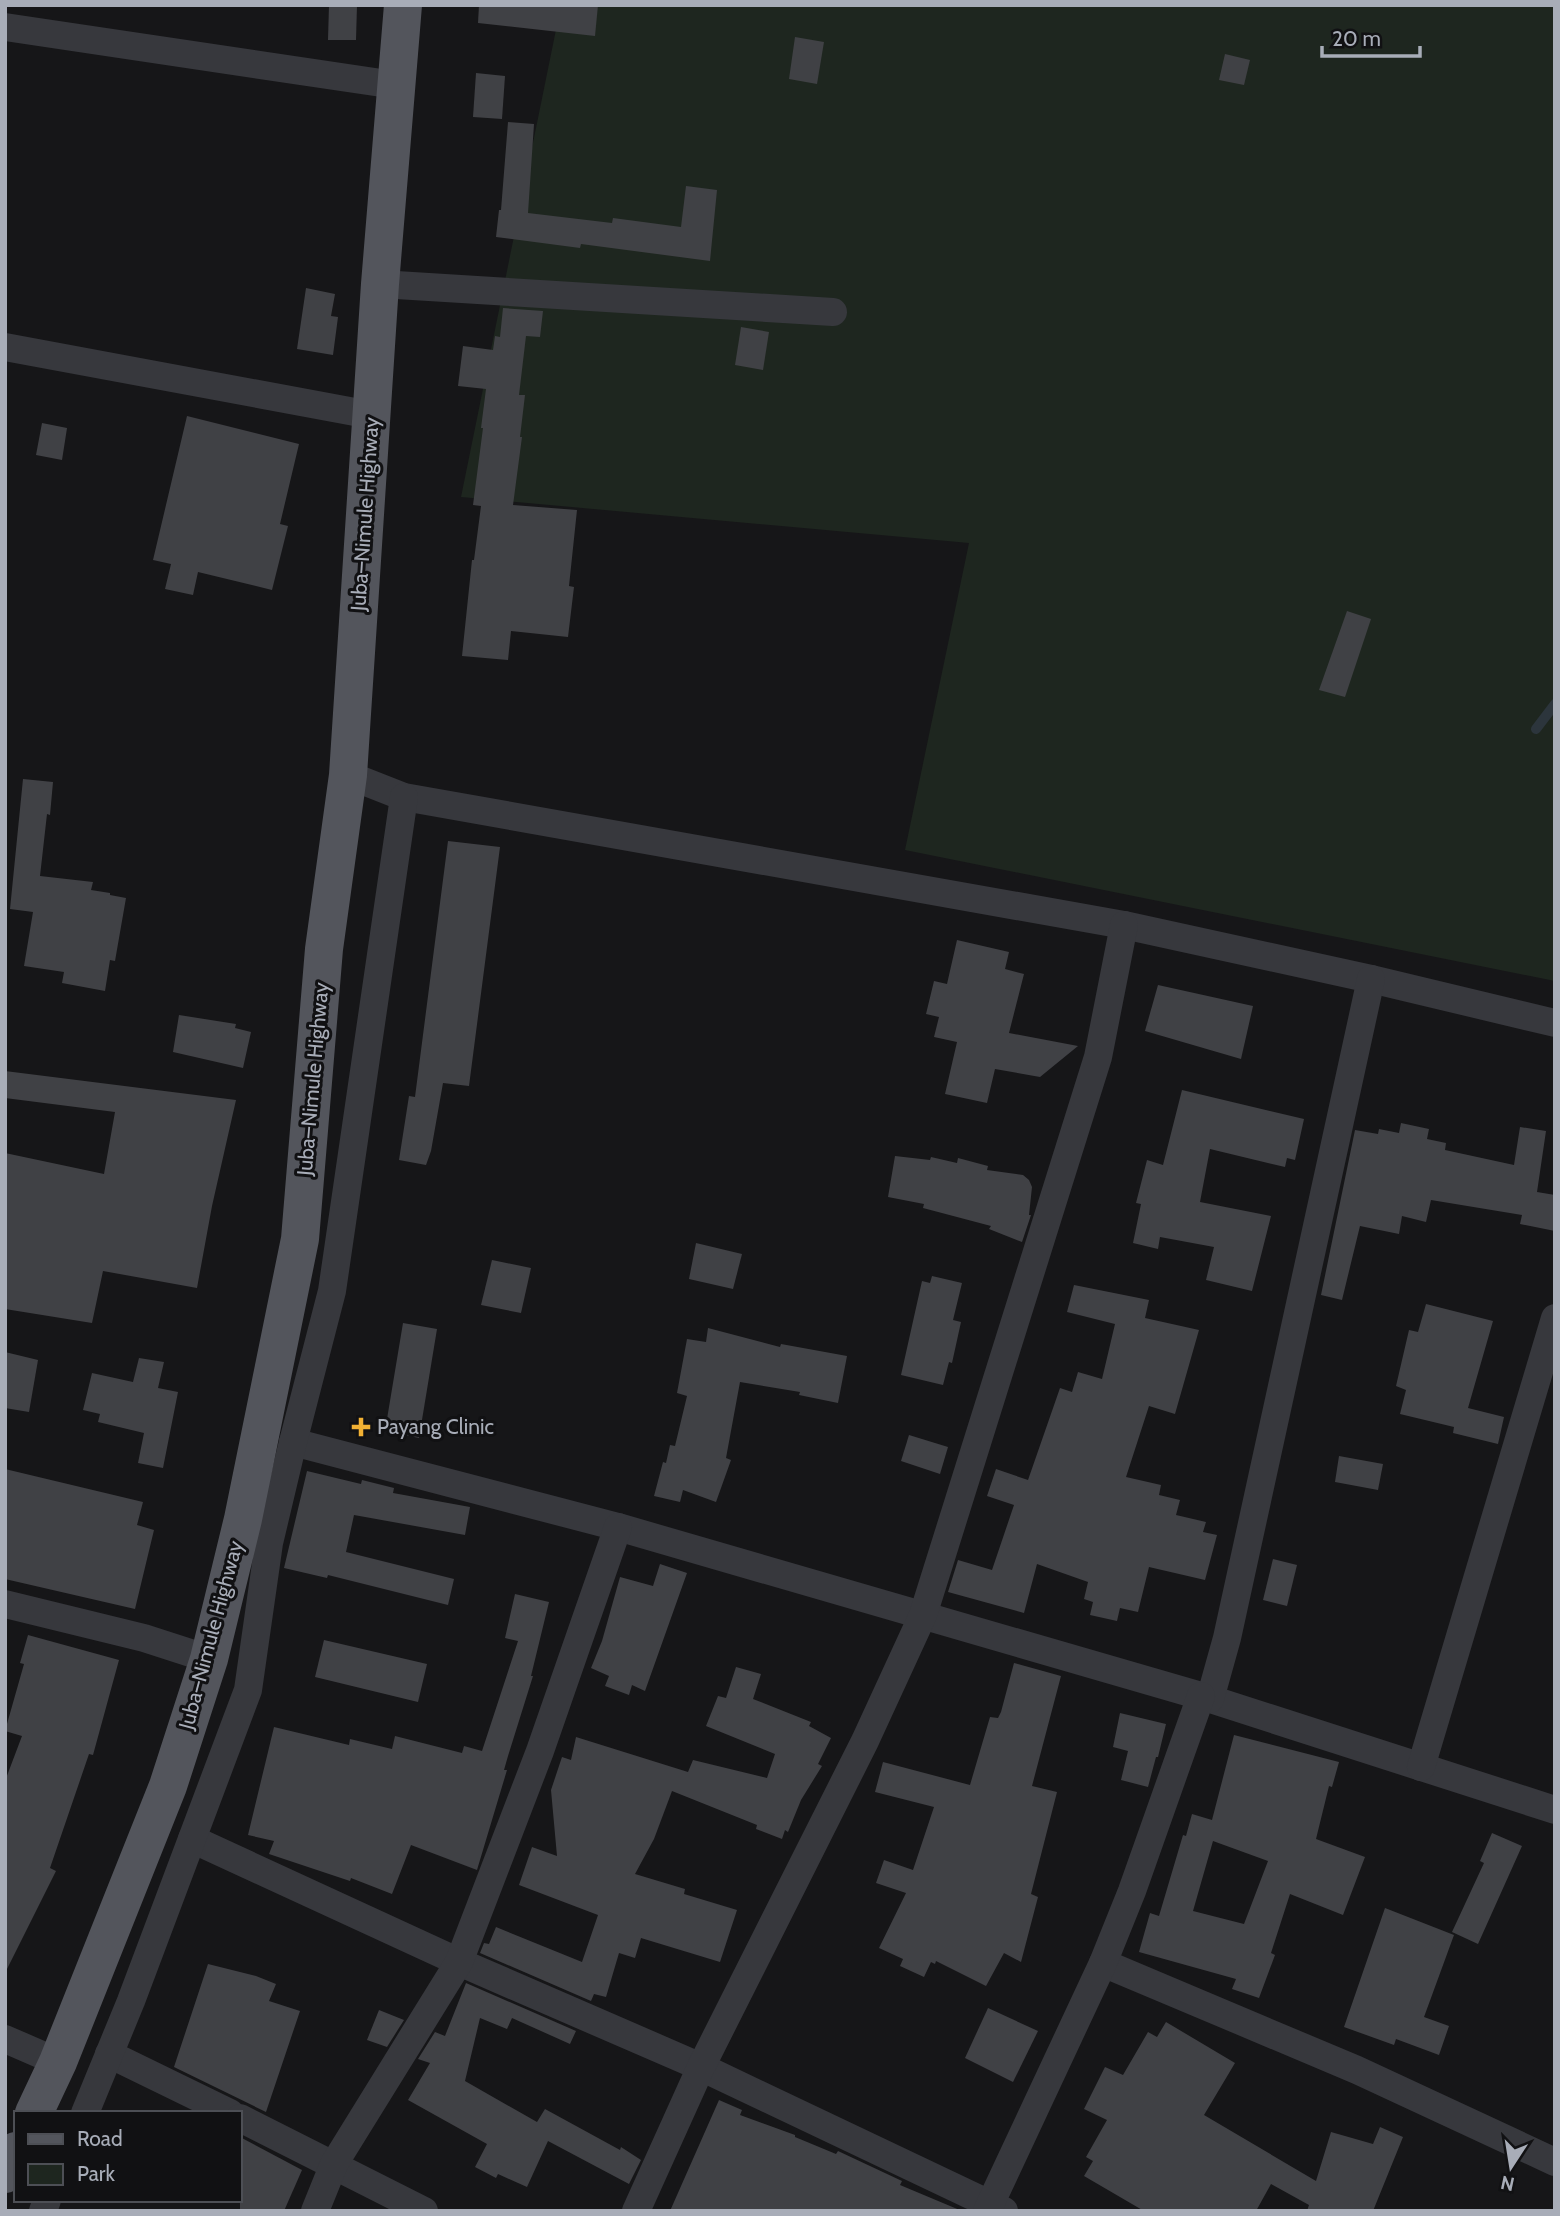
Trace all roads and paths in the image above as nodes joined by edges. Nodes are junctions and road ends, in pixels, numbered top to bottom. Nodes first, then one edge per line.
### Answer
1 (403, 5) edge
2 (5, 27) edge
3 (395, 85) junction
4 (380, 284) junction
5 (834, 312) dead end
6 (5, 346) edge
7 (371, 415) junction
8 (348, 775) junction
9 (404, 797) junction
10 (1124, 925) junction
11 (1371, 979) junction
12 (1555, 1023) edge
13 (1555, 1318) edge
14 (293, 1442) junction
15 (618, 1527) junction
16 (5, 1604) edge
17 (922, 1615) junction
18 (209, 1659) junction
19 (1206, 1697) junction
20 (1421, 1767) junction
21 (1555, 1810) edge
22 (192, 1839) junction
23 (459, 1962) junction
24 (1102, 1963) junction
25 (5, 2039) edge
26 (109, 2054) junction
27 (58, 2062) junction
28 (701, 2067) junction
29 (35, 2111) edge
30 (86, 2111) edge
31 (226, 2111) edge
32 (242, 2119) edge
33 (14, 2155) edge
34 (1555, 2162) edge
35 (334, 2164) junction
36 (5, 2174) edge
37 (994, 2208) edge
38 (315, 2211) edge
39 (424, 2211) edge
40 (636, 2211) edge

1 - 3 main road, Juba–Nimule Highway
2 - 3 street
3 - 4 main road, Juba–Nimule Highway
4 - 5 street
4 - 7 main road, Juba–Nimule Highway
6 - 7 street
7 - 8 main road, Juba–Nimule Highway
8 - 9 street
8 - 18 main road, Juba–Nimule Highway
9 - 10 street
9 - 14 street
10 - 11 street
10 - 17 street
11 - 12 street
11 - 19 street
13 - 20 street
14 - 15 street
14 - 22 street
15 - 17 street
15 - 23 street
16 - 18 street
17 - 19 street
17 - 28 street
18 - 27 main road, Juba–Nimule Highway
19 - 20 street
19 - 24 street
20 - 21 street
22 - 23 street
22 - 26 street
23 - 28 street
23 - 35 street
24 - 34 street
24 - 37 street
25 - 27 street
26 - 30 street
26 - 31 street
27 - 29 main road, Juba–Nimule Highway
28 - 37 street
28 - 40 street
32 - 35 street
33 - 36 main road
35 - 38 street
35 - 39 street

